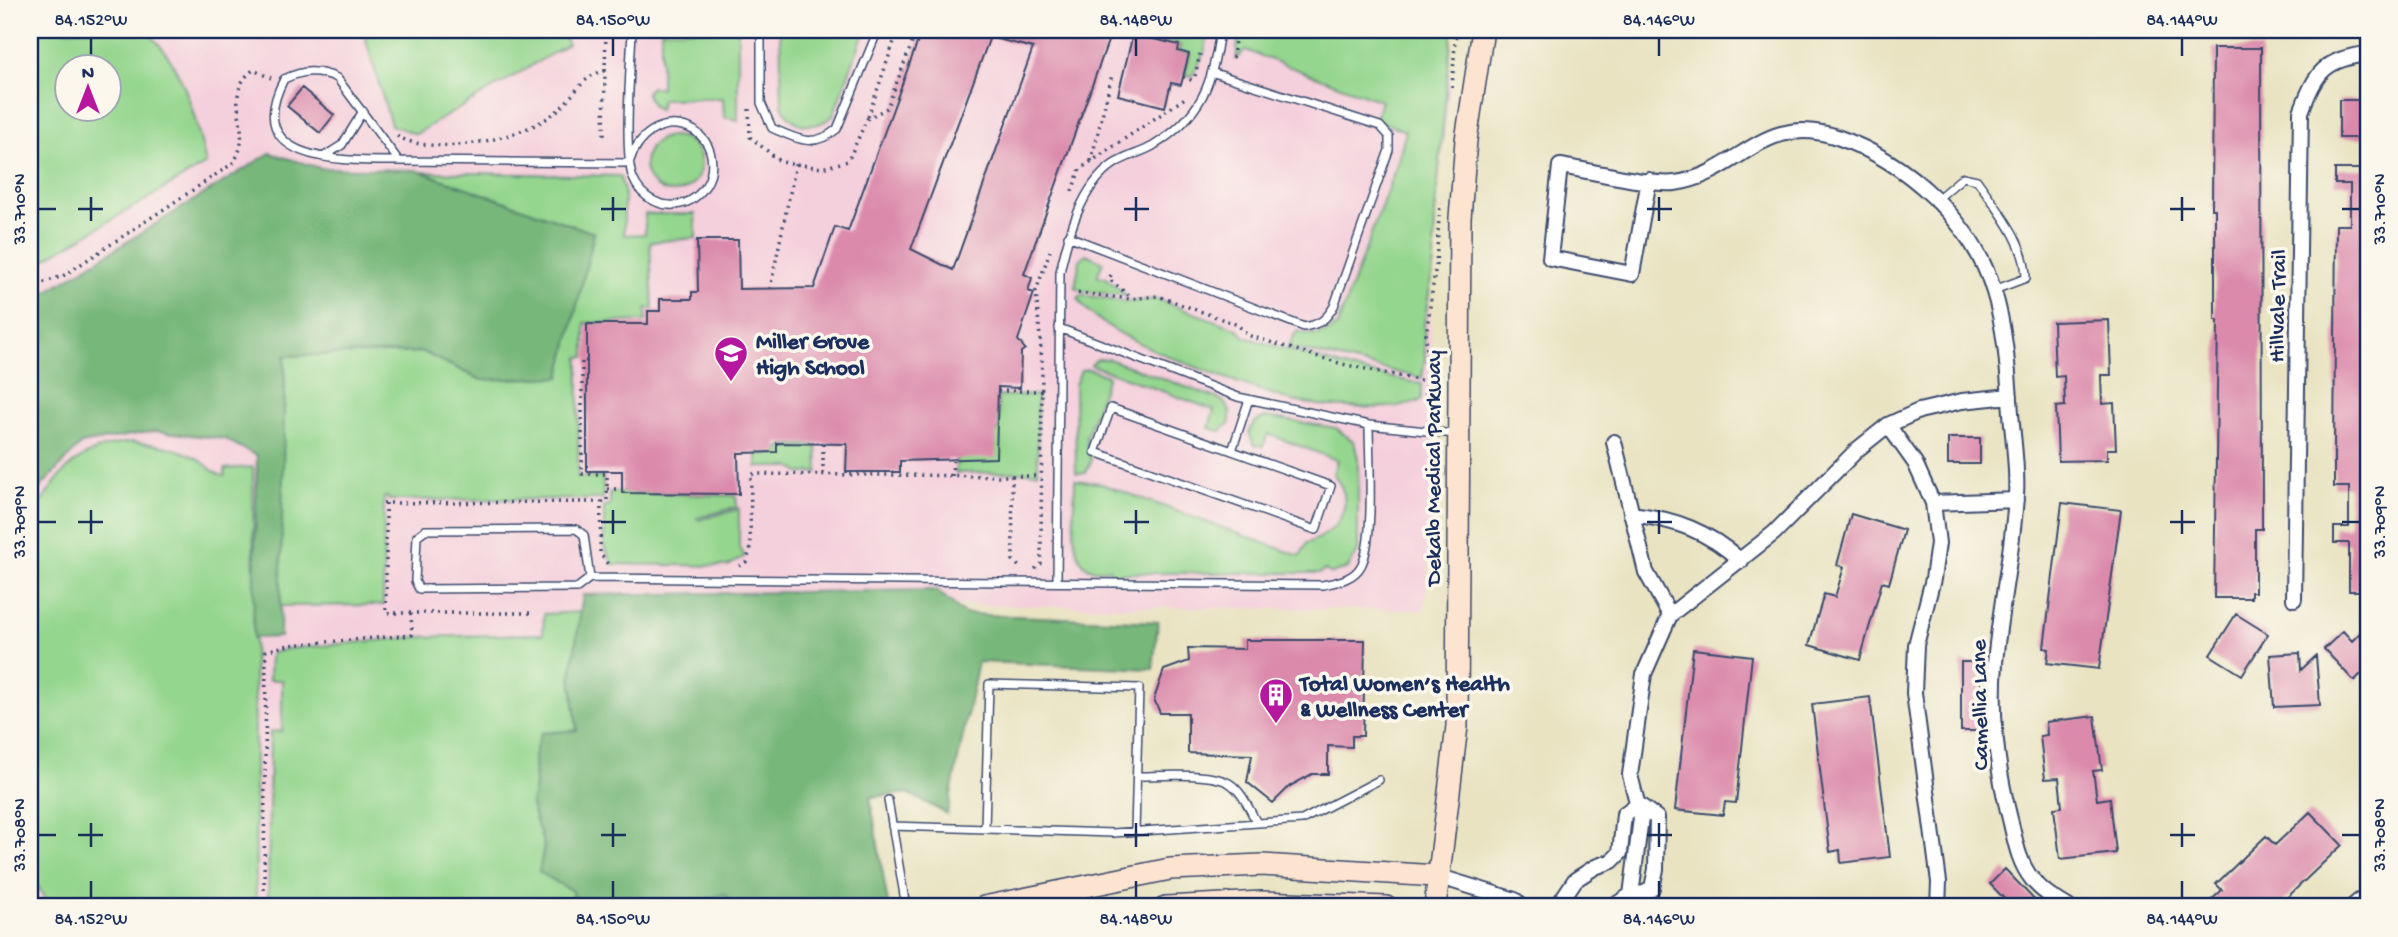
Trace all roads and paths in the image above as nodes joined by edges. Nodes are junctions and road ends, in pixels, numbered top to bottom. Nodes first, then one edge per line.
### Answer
1 (606, 30) edge
2 (632, 30) edge
3 (761, 30) edge
4 (878, 30) edge
5 (898, 30) edge
6 (917, 30) edge
7 (1220, 30) edge
8 (1237, 30) edge
9 (1483, 30) edge
10 (2368, 54) edge
11 (1233, 58) dead end
12 (605, 71) junction
13 (1214, 73) junction
14 (279, 75) dead end
15 (1112, 75) dead end
16 (1183, 77) dead end
17 (1194, 81) dead end
18 (748, 97) dead end
19 (363, 111) junction
20 (867, 119) junction
21 (396, 135) dead end
22 (604, 136) dead end
23 (323, 157) junction
24 (398, 160) junction
25 (1091, 162) dead end
26 (629, 163) junction
27 (796, 164) junction
28 (1649, 180) junction
29 (1936, 200) junction
30 (1068, 236) junction
31 (1111, 275) dead end
32 (30, 287) edge
33 (770, 289) dead end
34 (1994, 290) junction
35 (1035, 291) dead end
36 (1134, 299) dead end
37 (1059, 328) junction
38 (587, 361) dead end
39 (1428, 382) dead end
40 (998, 391) dead end
41 (1042, 391) junction
42 (1425, 394) dead end
43 (2010, 396) junction
44 (1249, 399) junction
45 (1369, 425) junction
46 (1888, 425) junction
47 (1459, 435) junction
48 (1614, 442) dead end
49 (823, 444) dead end
50 (1232, 451) junction
51 (953, 461) dead end
52 (823, 475) junction
53 (952, 476) junction
54 (1013, 476) junction
55 (1040, 476) junction
56 (607, 489) junction
57 (622, 489) dead end
58 (2016, 500) junction
59 (383, 502) dead end
60 (601, 502) junction
61 (1933, 503) junction
62 (1631, 514) junction
63 (1741, 561) junction
64 (734, 568) dead end
65 (620, 569) dead end
66 (590, 578) junction
67 (1058, 582) junction
68 (2294, 599) dead end
69 (411, 613) dead end
70 (1670, 615) junction
71 (1137, 776) junction
72 (1379, 780) dead end
73 (888, 800) dead end
74 (1638, 804) junction
75 (1257, 823) junction
76 (892, 826) junction
77 (985, 829) junction
78 (1135, 831) junction
79 (1620, 853) junction
80 (1638, 855) junction
81 (1657, 858) junction
82 (1437, 876) junction
83 (264, 890) dead end
84 (2368, 901) edge
85 (1622, 903) edge
86 (906, 907) edge
87 (984, 907) edge
88 (1166, 907) edge
89 (1386, 907) edge
90 (1435, 907) edge
91 (1522, 907) edge
92 (1557, 907) edge
93 (1938, 907) edge
94 (2068, 907) edge
95 (2352, 907) edge

1 - 12 path
2 - 26 lane
3 - 4 lane
5 - 20 path
6 - 20 path
7 - 13 lane
8 - 11 path
9 - 47 main road, Dekalb Medical Parkway
10 - 68 street, Hillvale Trail
12 - 21 path
12 - 22 path
13 - 30 lane
13 - 30 lane
14 - 32 path
15 - 25 path
16 - 17 path
18 - 27 path
19 - 23 lane
19 - 23 lane
19 - 24 lane
20 - 27 path
23 - 24 lane
24 - 26 lane
26 - 26 lane
27 - 33 path
28 - 28 street, Camellia Lane
28 - 29 street, Camellia Lane
29 - 34 street, Camellia Lane
29 - 34 lane
30 - 37 lane
31 - 36 path
34 - 43 street, Camellia Lane
35 - 41 path
37 - 44 lane
37 - 67 lane
38 - 56 path
39 - 42 path
40 - 41 path
41 - 55 path
43 - 46 street
43 - 58 street, Camellia Lane
44 - 45 lane
44 - 50 lane
45 - 47 lane
45 - 67 lane
46 - 61 street
46 - 63 street
47 - 82 main road, Dekalb Medical Parkway
48 - 62 street
49 - 52 path
50 - 50 lane
51 - 53 path
52 - 53 path
52 - 64 path
53 - 54 path
54 - 55 path
54 - 55 path
56 - 57 path
56 - 60 path
58 - 61 street
58 - 94 street, Camellia Lane
59 - 60 path
60 - 65 path
61 - 93 street
62 - 63 street
62 - 70 street
63 - 70 street
66 - 66 lane
66 - 67 lane
69 - 83 path
70 - 74 street
71 - 75 lane
71 - 77 lane
71 - 78 lane
72 - 75 lane
73 - 76 lane
74 - 79 street
74 - 80 street
74 - 81 street
75 - 78 lane
76 - 77 lane
76 - 86 lane
77 - 78 lane
79 - 80 street
79 - 92 street
80 - 81 street
80 - 85 street
81 - 85 street
82 - 87 main road
82 - 90 main road, Dekalb Medical Parkway
82 - 91 street
84 - 95 street
88 - 89 main road

